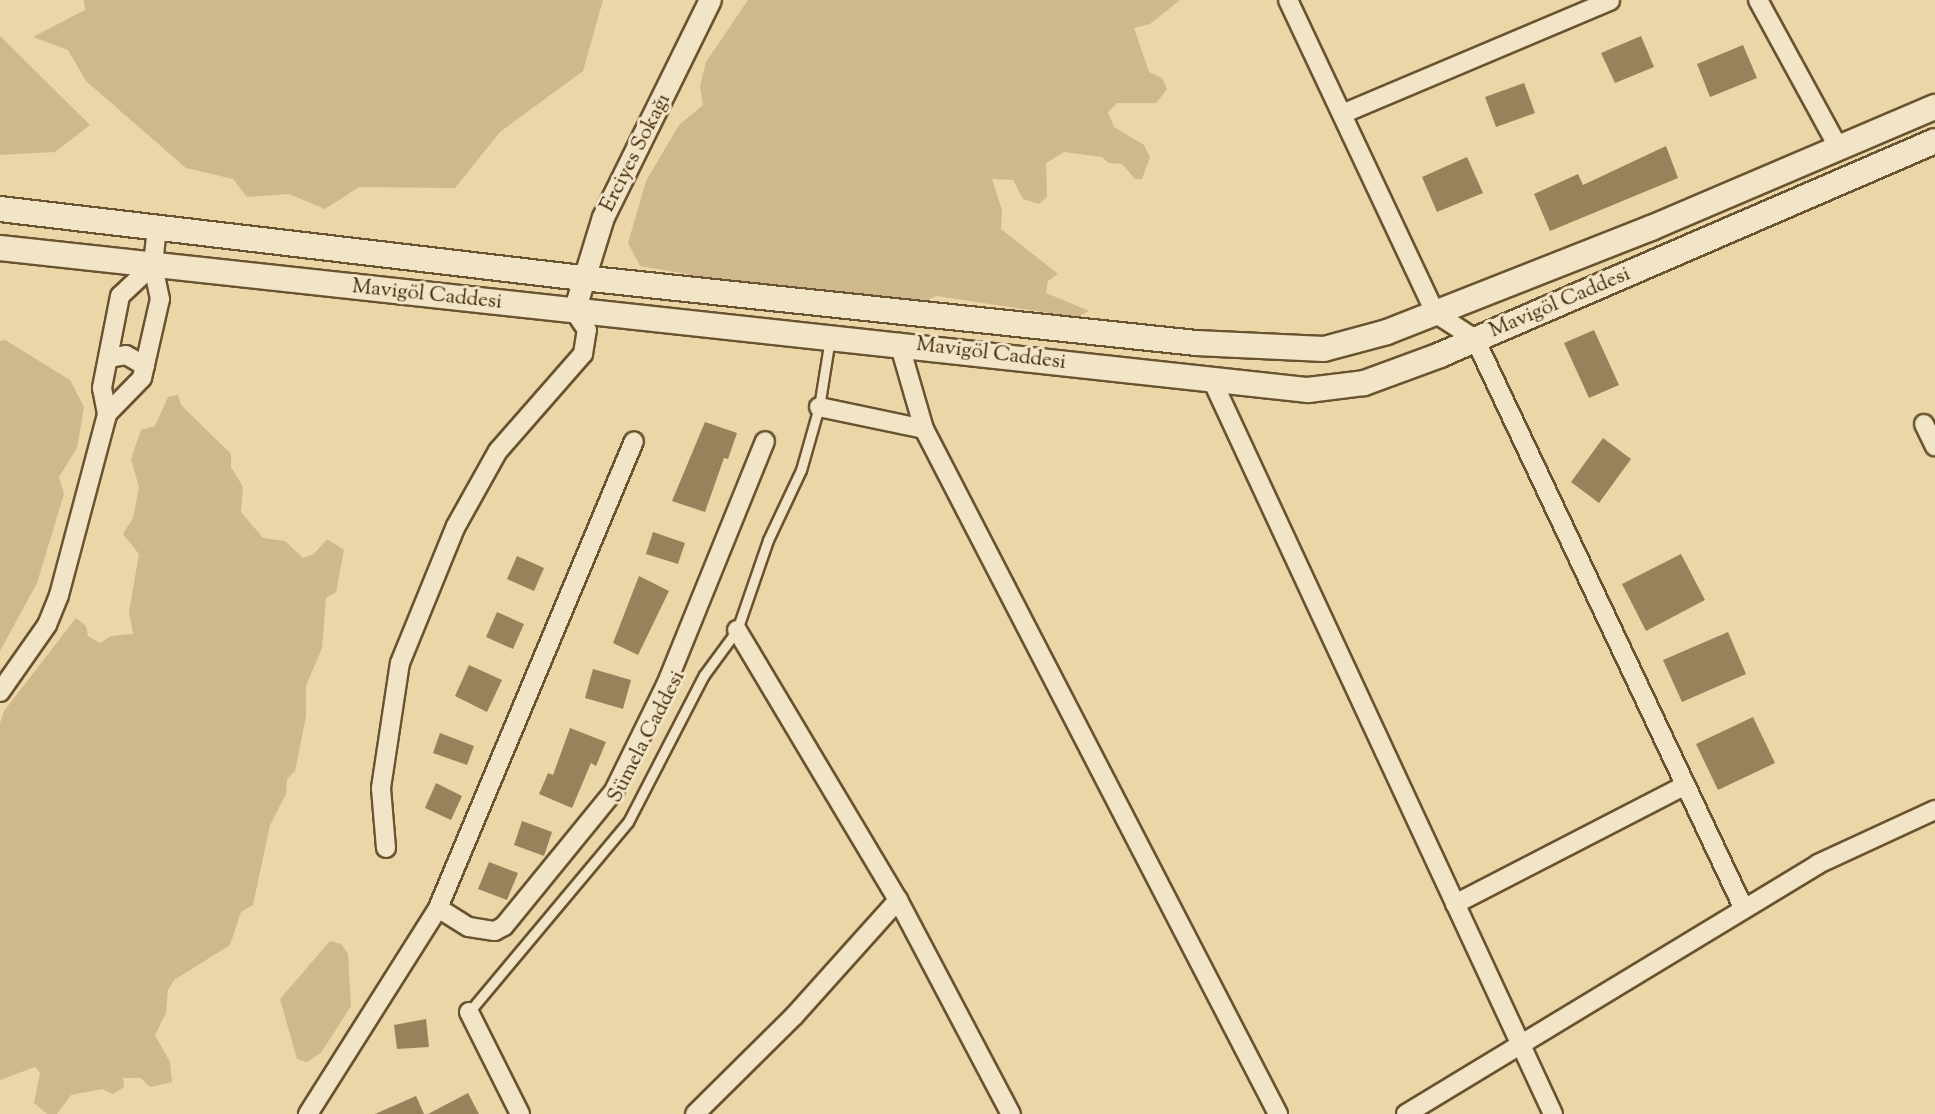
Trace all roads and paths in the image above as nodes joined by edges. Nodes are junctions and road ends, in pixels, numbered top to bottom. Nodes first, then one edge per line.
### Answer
1 (710, 0) edge
2 (1288, 0) edge
3 (1758, 0) edge
4 (1610, 1) edge
5 (1935, 107) edge
6 (1342, 114) junction
7 (1935, 141) edge
8 (1838, 147) junction
9 (0, 209) edge
10 (157, 228) junction
11 (0, 248) edge
12 (153, 265) junction
13 (582, 278) junction
14 (574, 311) junction
15 (1435, 313) junction
16 (830, 337) junction
17 (1475, 339) junction
18 (899, 344) junction
19 (108, 358) junction
20 (145, 366) junction
21 (1212, 380) junction
22 (819, 407) junction
23 (107, 414) junction
24 (1924, 424) dead end
25 (924, 429) junction
26 (634, 441) dead end
27 (765, 441) dead end
28 (1935, 447) edge
29 (737, 630) junction
30 (0, 692) edge
31 (1684, 786) junction
32 (1935, 810) edge
33 (386, 848) dead end
34 (898, 901) junction
35 (1455, 904) junction
36 (439, 908) junction
37 (1744, 909) junction
38 (469, 1012) joint
39 (1520, 1046) junction
40 (308, 1114) edge
41 (520, 1114) edge
42 (695, 1114) edge
43 (1011, 1114) edge
44 (1278, 1114) edge
45 (1406, 1114) edge
46 (1553, 1114) edge

1 - 13 street, Erciyes Sokağı
2 - 6 street
3 - 8 street
4 - 6 street
5 - 8 main road, Mavigöl Caddesi
6 - 15 street
7 - 17 main road, Mavigöl Caddesi
8 - 15 main road, Mavigöl Caddesi
9 - 10 main road, Mavigöl Caddesi
10 - 12 street
10 - 13 main road, Mavigöl Caddesi
11 - 12 main road, Mavigöl Caddesi
12 - 14 main road, Mavigöl Caddesi
12 - 19 street
12 - 20 street
13 - 14 street, Erciyes Sokağı
13 - 15 main road, Mavigöl Caddesi
14 - 16 main road, Mavigöl Caddesi
14 - 33 street
15 - 17 street
16 - 18 main road, Mavigöl Caddesi
16 - 22 lane, Sümela Caddesi
17 - 21 main road, Mavigöl Caddesi
17 - 31 street
18 - 21 main road, Mavigöl Caddesi
18 - 25 street
19 - 20 street
19 - 23 street
20 - 23 street
21 - 35 street
22 - 25 street
22 - 29 lane, Sümela Caddesi
23 - 30 street
24 - 28 street
25 - 44 street
26 - 36 street
27 - 36 street
29 - 34 street
29 - 38 lane, Sümela Caddesi
31 - 35 street
31 - 37 street
32 - 37 street
34 - 42 street
34 - 43 street
35 - 39 street
36 - 40 street
37 - 39 street
38 - 41 street, Sümela Caddesi
39 - 45 street
39 - 46 street

